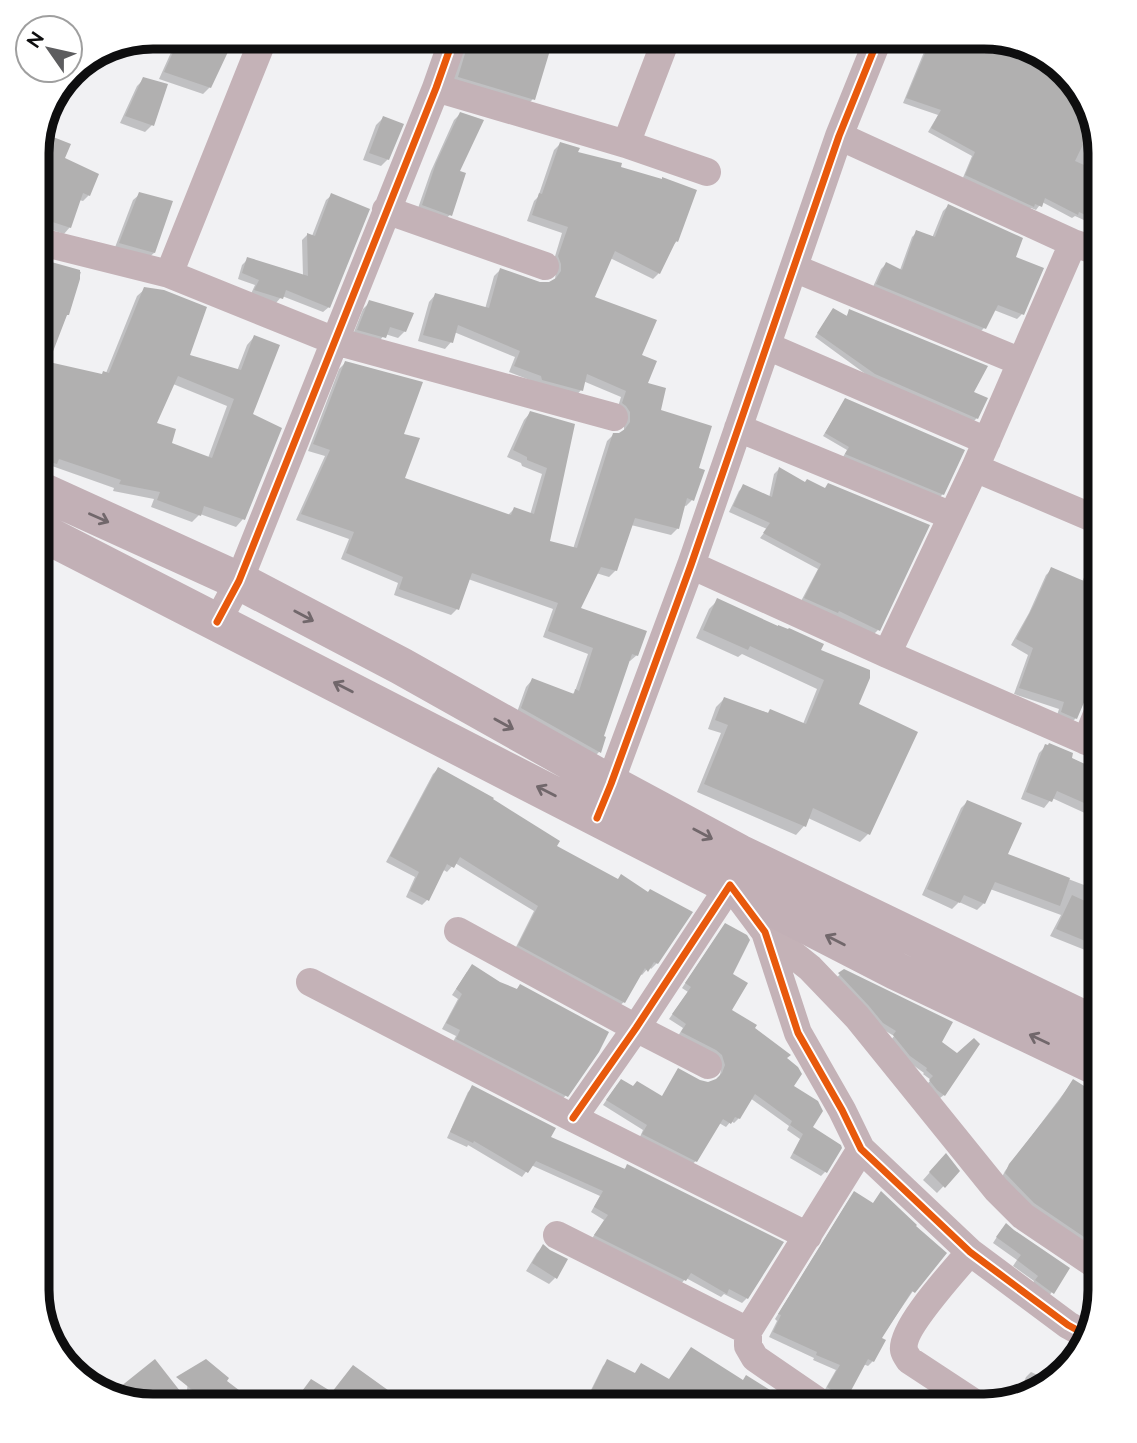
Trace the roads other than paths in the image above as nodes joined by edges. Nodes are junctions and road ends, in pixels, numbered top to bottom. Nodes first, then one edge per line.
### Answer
1 (259, 49) edge
2 (450, 49) edge
3 (662, 49) edge
4 (874, 49) edge
5 (436, 88) junction
6 (839, 136) junction
7 (626, 145) junction
8 (706, 172) dead end
9 (386, 210) junction
10 (1073, 243) junction
11 (49, 244) edge
12 (1088, 248) edge
13 (545, 266) dead end
14 (794, 268) junction
15 (169, 274) junction
16 (335, 341) junction
17 (767, 346) junction
18 (1021, 362) junction
19 (614, 416) dead end
20 (738, 428) junction
21 (986, 441) junction
22 (975, 468) junction
23 (49, 494) edge
24 (952, 516) junction
25 (1088, 516) edge
26 (49, 536) edge
27 (691, 565) junction
28 (239, 581) junction
29 (218, 622) junction
30 (887, 654) junction
31 (1088, 742) edge
32 (604, 801) junction
33 (730, 886) junction
34 (458, 931) dead end
35 (765, 932) junction
36 (310, 982) dead end
37 (1088, 1021) edge
38 (635, 1028) junction
39 (1088, 1062) edge
40 (708, 1065) dead end
41 (573, 1118) junction
42 (861, 1149) junction
43 (557, 1235) dead end
44 (808, 1236) junction
45 (970, 1252) junction
46 (1088, 1260) edge
47 (748, 1331) junction
48 (1079, 1331) edge
49 (808, 1394) edge
50 (961, 1394) edge

1 - 15 street
2 - 5 street
3 - 7 street
4 - 6 street
5 - 7 street
5 - 9 street
6 - 10 street
6 - 14 street
7 - 8 street
9 - 13 street
9 - 16 street
10 - 12 street
10 - 18 street
11 - 15 street
14 - 17 street
14 - 18 street
15 - 16 street
16 - 19 street
16 - 28 street
17 - 20 street
17 - 21 street
18 - 21 street
20 - 24 street
20 - 27 street
21 - 22 street
22 - 24 street
22 - 25 street
23 -> 28 main road
24 - 30 street
26 - 29 main road
27 - 30 street
27 - 32 street
28 - 29 street
28 -> 32 main road
32 -> 29 main road
30 - 31 street
32 - 33 main road
32 -> 37 main road
33 - 35 street
33 - 38 street
39 -> 33 main road
34 - 38 street
35 - 42 street
35 - 46 street
36 - 41 street
38 - 40 street
38 - 41 street
41 - 44 street
42 - 44 street
42 - 45 street
43 - 47 street
44 - 47 street
45 - 48 street
45 - 50 street
47 - 49 street

